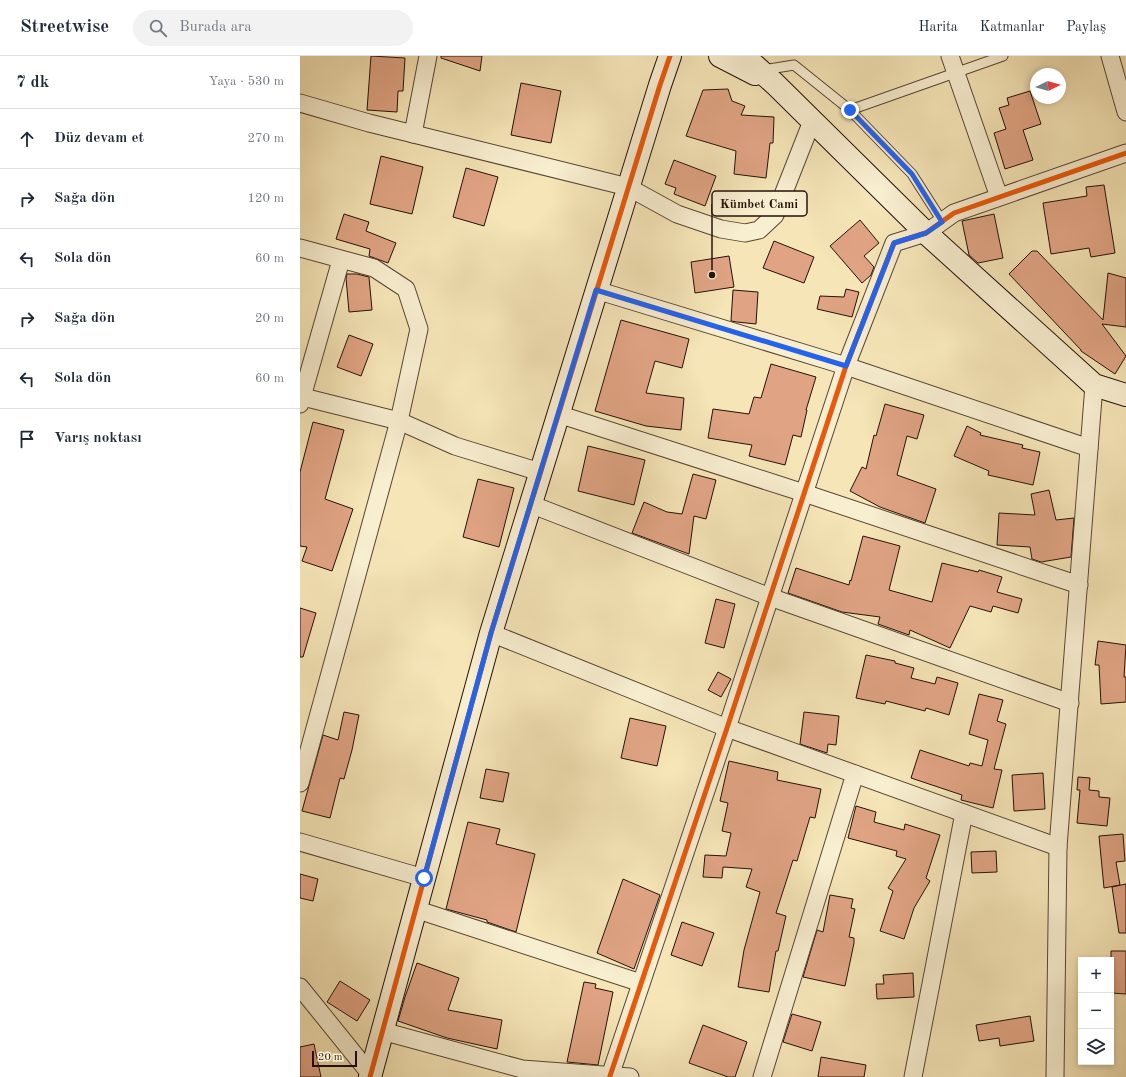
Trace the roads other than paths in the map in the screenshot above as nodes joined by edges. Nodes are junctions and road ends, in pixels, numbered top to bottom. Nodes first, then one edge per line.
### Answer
1 (428, 56) edge
2 (658, 56) edge
3 (670, 56) edge
4 (720, 56) edge
5 (744, 56) edge
6 (950, 56) edge
7 (1003, 56) edge
8 (1110, 56) edge
9 (955, 72) junction
10 (767, 77) junction
11 (660, 85) junction
12 (300, 103) edge
13 (850, 110) junction
14 (1126, 112) edge
15 (812, 121) junction
16 (413, 134) junction
17 (1126, 153) edge
18 (628, 187) junction
19 (1000, 197) junction
20 (934, 227) junction
21 (300, 248) edge
22 (341, 260) junction
23 (596, 290) junction
24 (846, 366) junction
25 (1094, 385) junction
26 (1126, 394) edge
27 (301, 400) edge
28 (558, 414) junction
29 (399, 421) junction
30 (1089, 448) junction
31 (540, 472) junction
32 (804, 493) junction
33 (530, 504) junction
34 (1079, 584) junction
35 (770, 598) junction
36 (491, 633) junction
37 (1070, 703) junction
38 (727, 728) junction
39 (855, 774) junction
40 (300, 783) edge
41 (964, 813) junction
42 (300, 842) edge
43 (1058, 847) junction
44 (424, 878) junction
45 (415, 909) junction
46 (641, 983) junction
47 (303, 996) edge
48 (382, 1031) junction
49 (370, 1076) edge
50 (610, 1076) edge
51 (630, 1077) edge
52 (762, 1077) edge
53 (913, 1077) edge
54 (1055, 1077) edge

1 - 16 street
2 - 11 street
3 - 11 street
4 - 10 street
5 - 10 street
6 - 9 street
7 - 9 lane
8 - 14 street
9 - 13 lane
9 - 19 street
10 - 13 lane
10 - 15 street
11 - 18 street
12 - 16 street
13 - 20 lane
15 - 18 street
15 - 20 street
16 - 18 street
17 - 19 street
18 - 23 street
19 - 20 street
20 - 24 street
20 - 25 street
21 - 22 street
22 - 27 street
22 - 29 street
23 - 24 street
23 - 28 street
24 - 30 street
24 - 32 street
25 - 26 street
25 - 30 street
27 - 29 street
28 - 31 street
28 - 32 street
29 - 31 street
29 - 40 street
30 - 34 street
31 - 33 street
32 - 34 street
32 - 35 street
33 - 35 street
33 - 36 street
34 - 37 street
35 - 37 street
35 - 38 street
36 - 38 street
36 - 44 street
37 - 43 street
38 - 39 street
38 - 46 street
39 - 41 street
39 - 52 street
41 - 43 street
41 - 53 street
42 - 44 street
43 - 54 street
44 - 45 street
45 - 46 street
45 - 48 street
46 - 50 street
47 - 49 street
48 - 49 street
48 - 50 street
50 - 51 street

